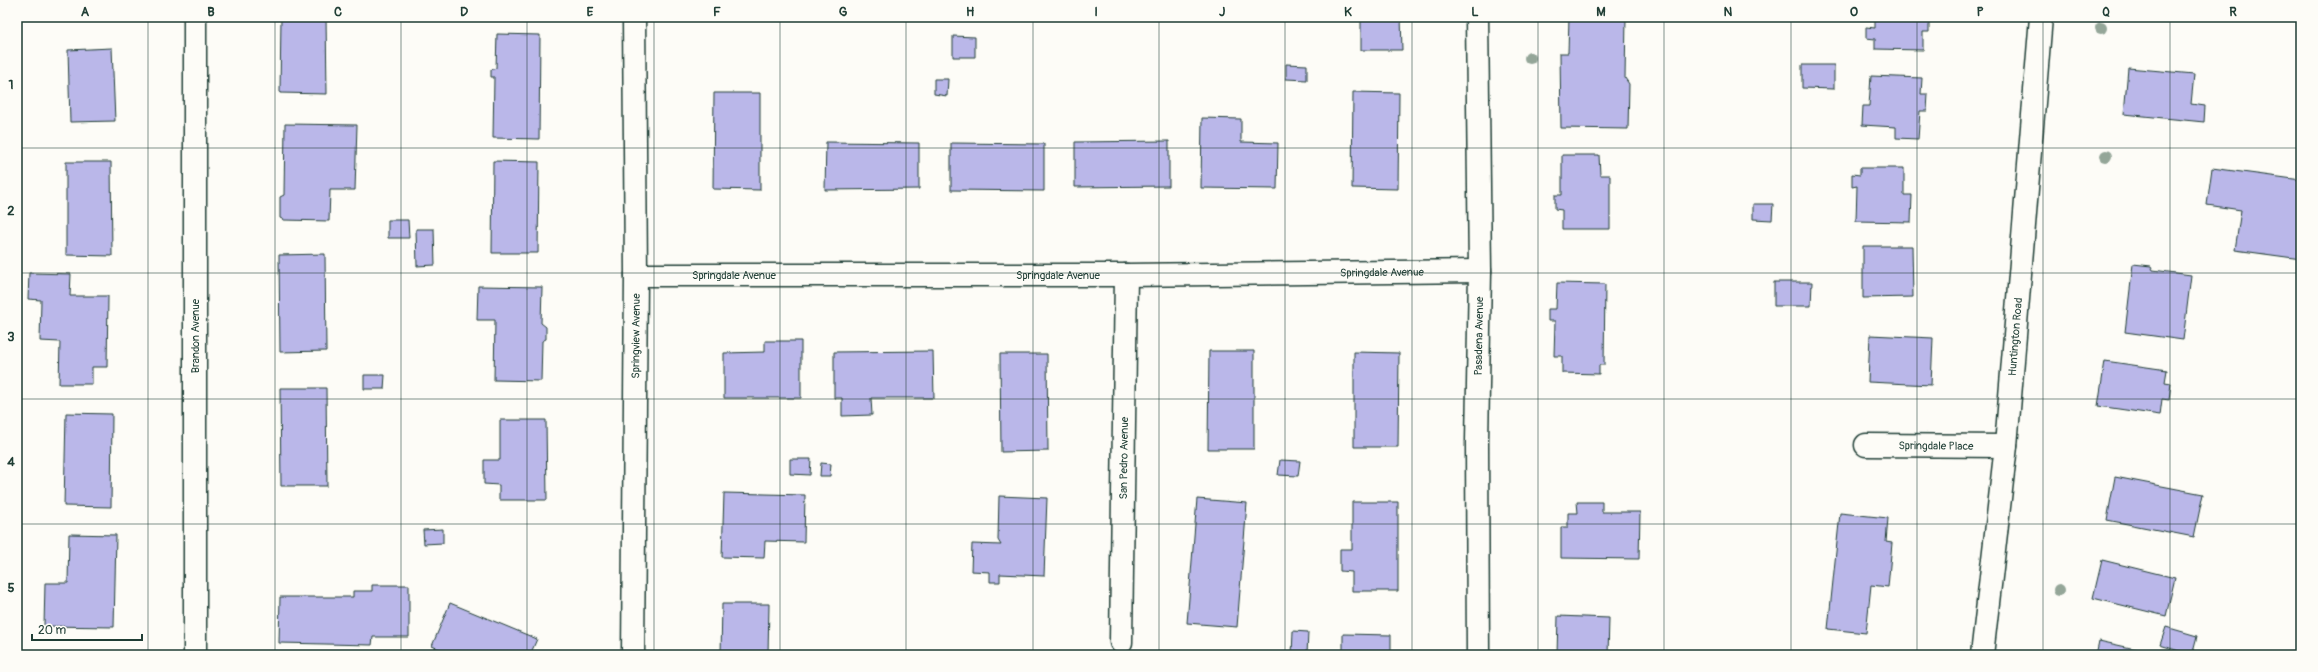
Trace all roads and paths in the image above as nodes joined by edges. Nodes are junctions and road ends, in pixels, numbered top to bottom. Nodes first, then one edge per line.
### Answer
1 (196, 17) edge
2 (634, 17) edge
3 (1478, 17) edge
4 (2041, 17) edge
5 (1480, 271) junction
6 (636, 275) junction
7 (1126, 275) junction
8 (1866, 445) dead end
9 (2006, 446) junction
10 (1121, 642) dead end
11 (195, 655) edge
12 (633, 655) edge
13 (1478, 655) edge
14 (1982, 655) edge

1 - 11 street, Brandon Avenue
2 - 6 street, Springview Avenue
3 - 5 street, Pasadena Avenue
4 - 9 street, Huntington Road
5 - 7 street, Springdale Avenue
5 - 13 street, Pasadena Avenue
6 - 7 street, Springdale Avenue
6 - 12 street, Springview Avenue
7 - 10 street, San Pedro Avenue
8 - 9 street, Springdale Place
9 - 14 street, Huntington Road

